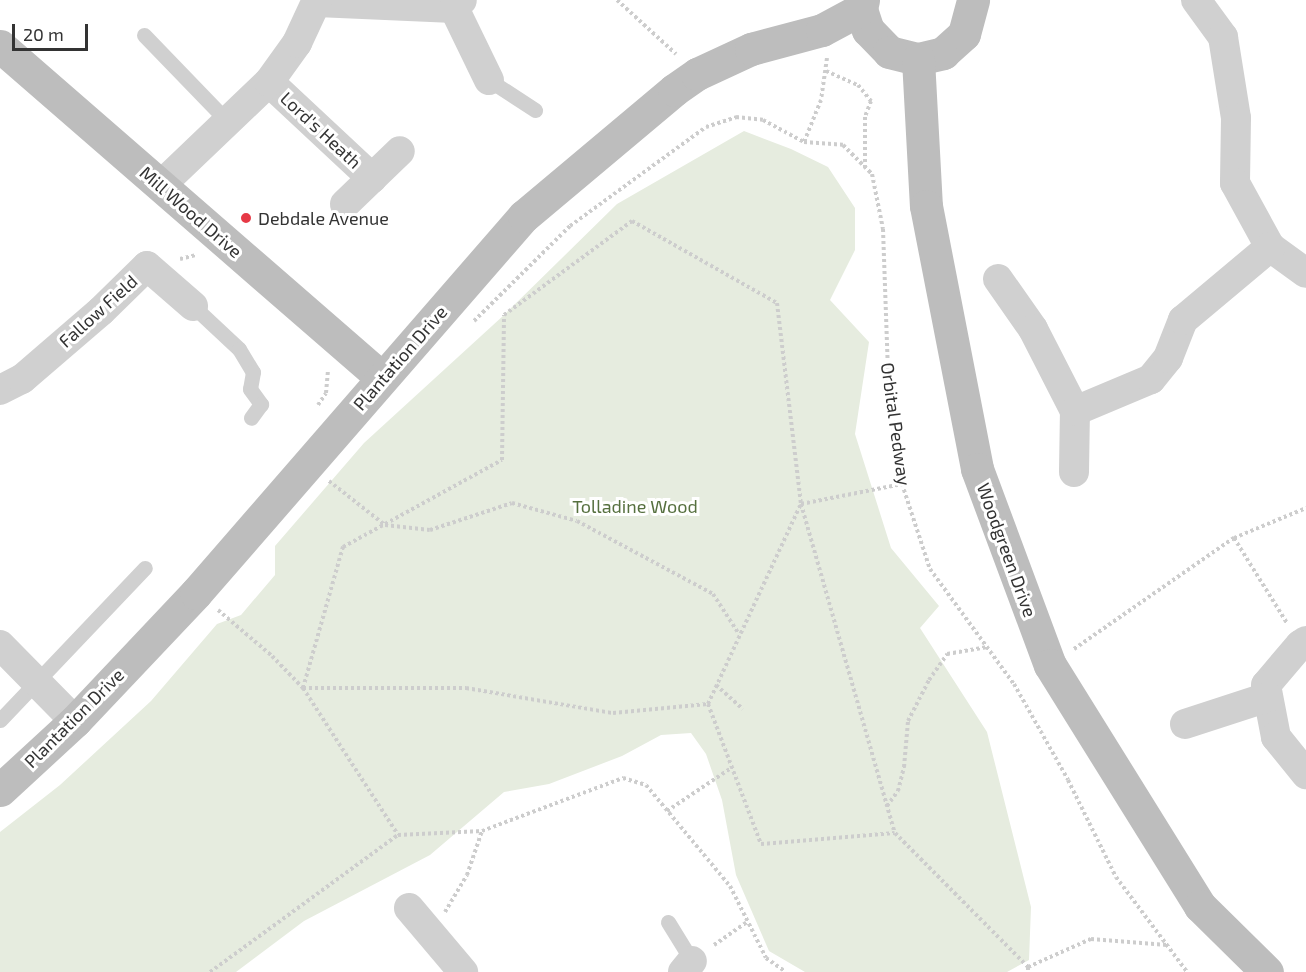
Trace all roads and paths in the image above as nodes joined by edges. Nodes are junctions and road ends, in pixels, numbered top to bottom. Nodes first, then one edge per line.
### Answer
1 (617, 0) edge
2 (1196, 0) edge
3 (317, 1) edge
4 (979, 1) edge
5 (458, 4) edge
6 (862, 5) edge
7 (822, 30) junction
8 (144, 35) dead end
9 (0, 46) edge
10 (918, 59) junction
11 (826, 71) junction
12 (697, 74) junction
13 (489, 80) joint
14 (270, 82) junction
15 (535, 110) dead end
16 (226, 120) junction
17 (804, 142) junction
18 (400, 151) dead end
19 (865, 167) junction
20 (372, 178) junction
21 (160, 186) junction
22 (345, 204) dead end
23 (1270, 248) junction
24 (1306, 273) edge
25 (998, 279) dead end
26 (193, 306) joint
27 (473, 323) dead end
28 (324, 362) dead end
29 (382, 378) junction
30 (0, 390) edge
31 (1075, 411) junction
32 (251, 418) dead end
33 (331, 436) junction
34 (1074, 472) dead end
35 (327, 479) dead end
36 (902, 484) junction
37 (801, 504) junction
38 (1306, 508) edge
39 (385, 525) junction
40 (1234, 538) junction
41 (145, 568) dead end
42 (196, 593) junction
43 (740, 635) junction
44 (1303, 643) edge
45 (0, 645) edge
46 (987, 647) junction
47 (1076, 647) dead end
48 (37, 682) junction
49 (716, 685) junction
50 (303, 688) junction
51 (1268, 697) junction
52 (708, 704) junction
53 (743, 709) dead end
54 (0, 720) edge
55 (75, 721) junction
56 (1185, 724) dead end
57 (731, 768) junction
58 (1306, 774) edge
59 (0, 790) edge
60 (887, 806) junction
61 (667, 811) junction
62 (482, 831) junction
63 (895, 833) junction
64 (398, 835) junction
65 (409, 908) dead end
66 (668, 922) dead end
67 (747, 922) junction
68 (432, 935) junction
69 (1167, 945) junction
70 (688, 966) edge
71 (1028, 970) edge
72 (210, 972) edge
73 (463, 972) edge
74 (786, 972) edge
75 (1187, 972) edge
76 (1267, 972) edge

1 - 12 path
2 - 23 street
3 - 5 street
3 - 14 street
4 - 10 street
5 - 13 street
6 - 7 street, Plantation Drive
6 - 10 street
7 - 11 path
7 - 12 street, Plantation Drive
8 - 16 lane
9 - 21 street, Mill Wood Drive
10 - 76 street, Woodgreen Drive
11 - 17 path
11 - 19 path
12 - 29 street, Plantation Drive
13 - 15 lane
14 - 16 street
14 - 20 street, Lord's Heath
16 - 21 street
17 - 19 path, Orbital Pedway
17 - 27 path
18 - 20 street, Lord's Heath
19 - 36 path, Orbital Pedway
20 - 22 street, Lord's Heath
21 - 29 street, Mill Wood Drive
23 - 24 street
23 - 31 street
25 - 31 street
26 - 30 street, Fallow Field
26 - 32 lane
28 - 33 path
29 - 33 street, Plantation Drive
31 - 34 street
33 - 42 street, Plantation Drive
35 - 39 path
36 - 37 path
36 - 46 path, Orbital Pedway
37 - 39 path
37 - 43 path
37 - 60 path
38 - 40 path
39 - 43 path
39 - 50 path
40 - 44 path
40 - 47 path
41 - 48 lane
42 - 50 path
42 - 55 street, Plantation Drive
43 - 49 path
44 - 51 street
45 - 48 street
46 - 60 path
46 - 69 path, Orbital Pedway
48 - 54 lane
48 - 55 street
49 - 52 path
49 - 53 path
50 - 52 path
50 - 64 path
51 - 56 street
51 - 58 street
52 - 57 path
55 - 59 street, Plantation Drive
57 - 61 path
57 - 63 path
60 - 63 path
61 - 62 path
61 - 67 path
62 - 64 path
62 - 68 path
63 - 71 path
64 - 72 path
65 - 68 street
66 - 70 lane
67 - 70 path
67 - 74 path
68 - 73 street
69 - 71 path
69 - 75 path, Orbital Pedway

